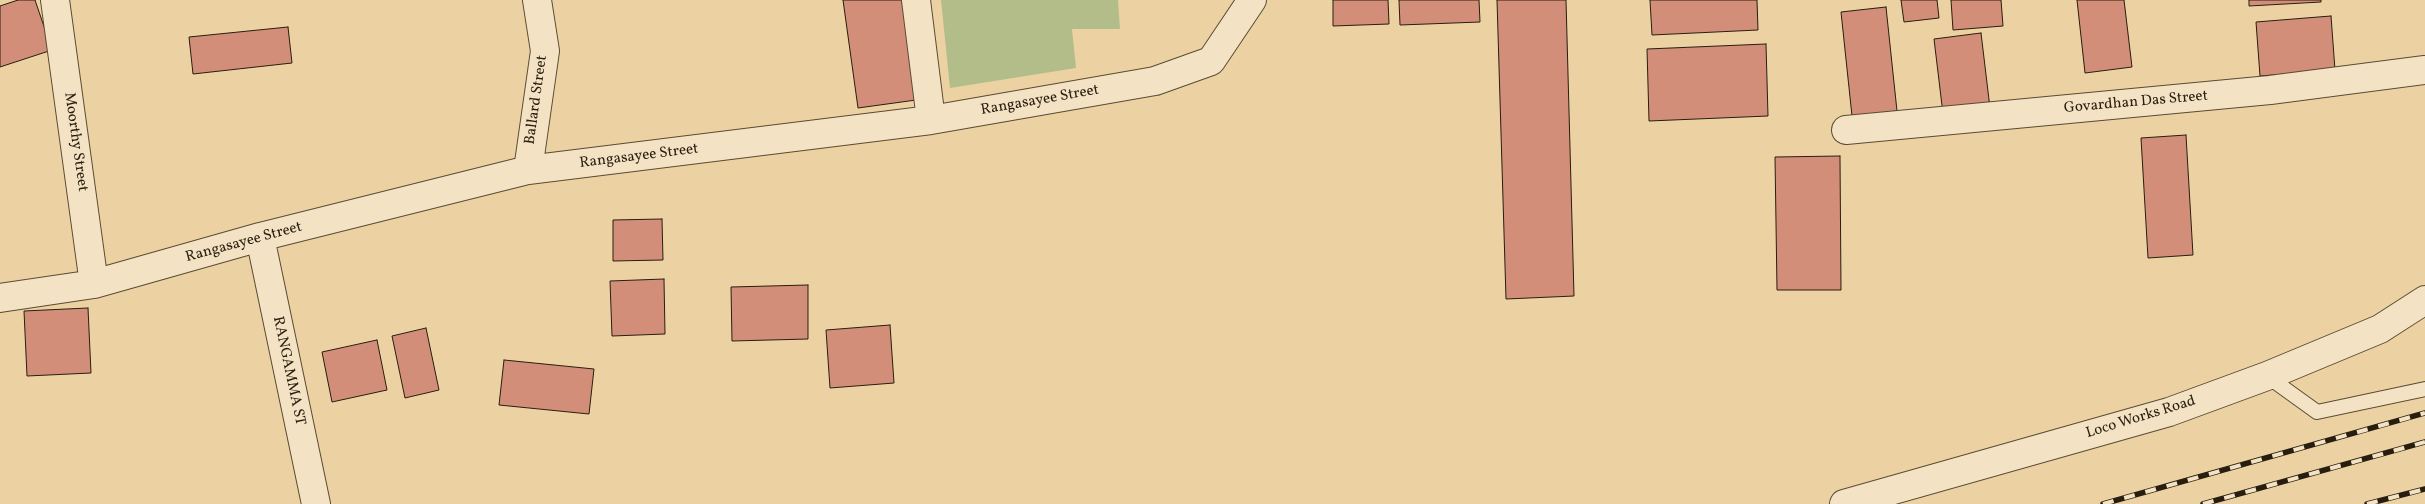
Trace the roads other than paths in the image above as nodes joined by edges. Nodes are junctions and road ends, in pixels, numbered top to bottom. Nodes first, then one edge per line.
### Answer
1 (55, 0) edge
2 (537, 0) edge
3 (916, 0) edge
4 (1252, 0) edge
5 (2425, 70) edge
6 (931, 120) junction
7 (1846, 130) dead end
8 (528, 170) junction
9 (260, 237) junction
10 (94, 284) junction
11 (0, 298) edge
12 (2425, 300) edge
13 (2267, 376) junction
14 (2425, 388) edge
15 (316, 504) edge
16 (1844, 504) edge

1 - 10 street, Moorthy Street
2 - 8 street, Ballard Street
3 - 6 street
4 - 6 street, Rangasayee Street
5 - 7 street, Govardhan Das Street
6 - 8 street, Rangasayee Street
8 - 9 street, Rangasayee Street
9 - 10 street, Rangasayee Street
9 - 15 street, RANGAMMA ST
10 - 11 street, Rangasayee Street
12 - 13 street, Loco Works Road
13 - 14 lane
13 - 16 street, Loco Works Road

